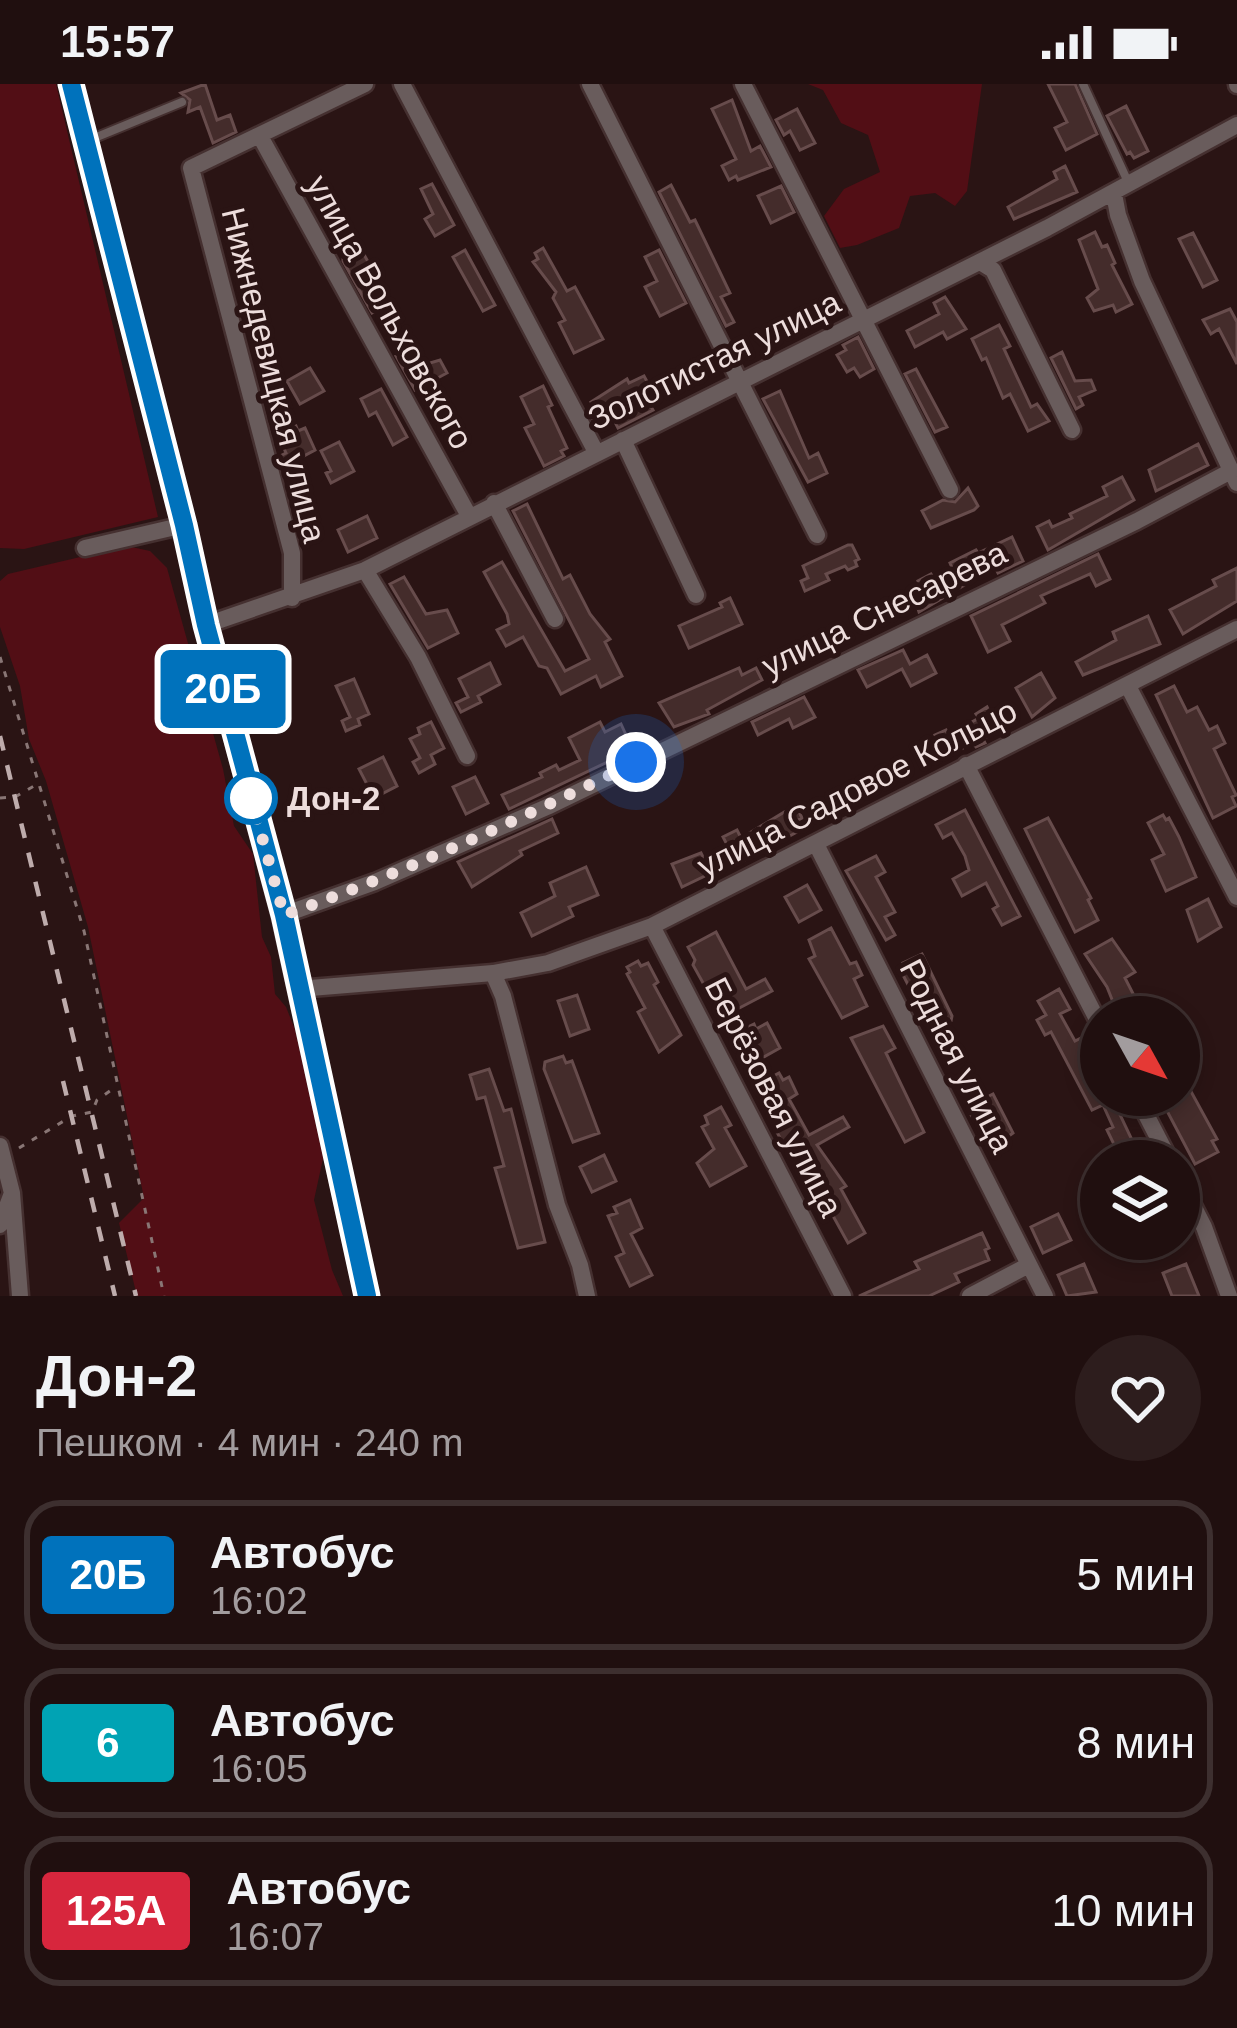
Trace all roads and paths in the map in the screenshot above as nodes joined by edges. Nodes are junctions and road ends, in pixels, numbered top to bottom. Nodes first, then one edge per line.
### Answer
1 (71, 84) edge
2 (365, 84) edge
3 (402, 84) edge
4 (590, 84) edge
5 (743, 84) edge
6 (1083, 84) edge
7 (182, 102) dead end
8 (1237, 125) edge
9 (260, 136) junction
10 (85, 142) junction
11 (1121, 189) junction
12 (980, 262) junction
13 (864, 320) junction
14 (741, 383) junction
15 (1072, 430) dead end
16 (623, 440) junction
17 (596, 452) junction
18 (1234, 477) edge
19 (950, 490) dead end
20 (494, 503) junction
21 (469, 516) junction
22 (184, 525) junction
23 (817, 535) dead end
24 (86, 548) dead end
25 (365, 570) junction
26 (696, 595) dead end
27 (292, 598) junction
28 (555, 619) dead end
29 (206, 625) junction
30 (1237, 629) edge
31 (0, 657) edge
32 (1129, 686) junction
33 (467, 756) dead end
34 (966, 765) junction
35 (41, 782) junction
36 (0, 798) edge
37 (816, 844) junction
38 (1237, 897) edge
39 (284, 915) junction
40 (652, 926) junction
41 (494, 973) junction
42 (298, 989) junction
43 (1085, 996) edge
44 (116, 1086) junction
45 (2, 1153) edge
46 (12, 1193) junction
47 (1200, 1219) edge
48 (1, 1225) edge
49 (1028, 1264) junction
50 (20, 1296) edge
51 (164, 1296) edge
52 (367, 1296) edge
53 (587, 1296) edge
54 (843, 1296) edge
55 (970, 1296) edge
56 (1045, 1296) edge
57 (1228, 1296) edge

1 - 10 street
2 - 9 street
3 - 17 street
4 - 14 street
5 - 13 street
6 - 11 lane
7 - 10 lane
8 - 11 street, Золотистая улица
9 - 21 street, улица Вольховского
9 - 27 street, Нижнедевицкая улица
10 - 22 street
11 - 12 street, Золотистая улица
11 - 18 street, улица Снесарева
12 - 13 street, Золотистая улица
12 - 15 street
13 - 14 street, Золотистая улица
13 - 19 street
14 - 16 street, Золотистая улица
14 - 23 street
16 - 17 street, Золотистая улица
16 - 26 street
17 - 20 street, Золотистая улица
18 - 39 street, улица Снесарева
20 - 21 street, Золотистая улица
20 - 28 street
21 - 25 street, Золотистая улица
22 - 24 street
22 - 29 street
25 - 27 street, Золотистая улица
25 - 33 street
27 - 29 street, Золотистая улица
29 - 39 street
30 - 32 street, улица Садовое Кольцо
31 - 35 path
32 - 34 street, улица Садовое Кольцо
32 - 38 street
34 - 37 street, улица Садовое Кольцо
34 - 43 street
35 - 36 path
35 - 44 path
37 - 40 street, улица Садовое Кольцо
37 - 49 street, Родная улица
39 - 42 street
40 - 41 street, улица Садовое Кольцо
40 - 54 street, Берёзовая улица
41 - 42 street, улица Садовое Кольцо
41 - 53 street
42 - 52 street
44 - 45 path
44 - 51 path
45 - 46 street
46 - 48 street
46 - 50 street
47 - 57 street
49 - 55 street
49 - 56 street, Родная улица

